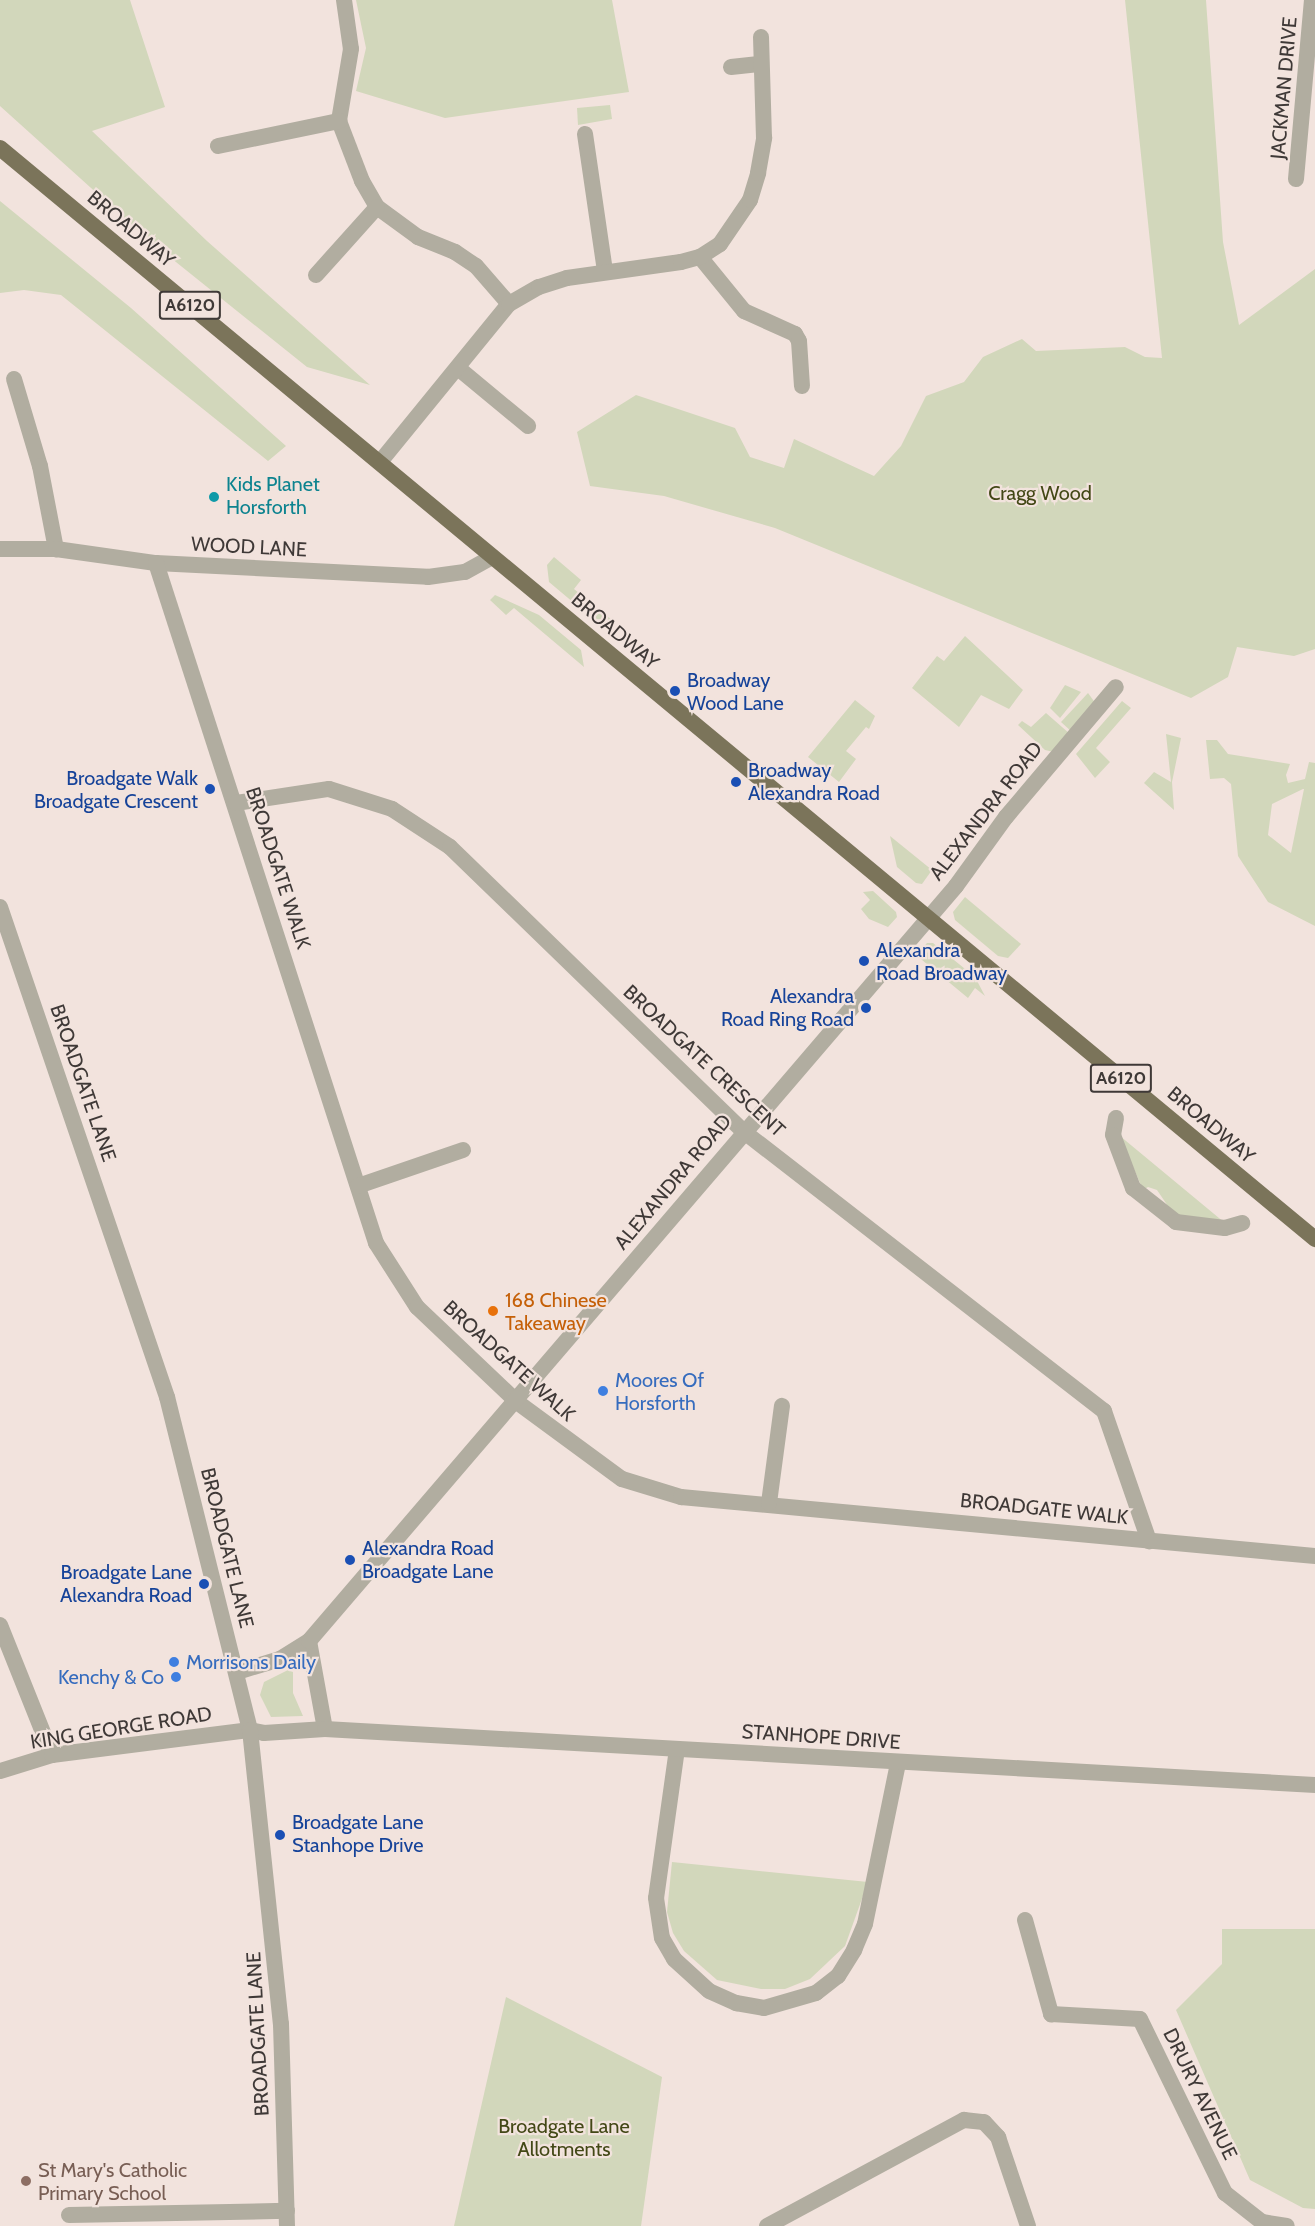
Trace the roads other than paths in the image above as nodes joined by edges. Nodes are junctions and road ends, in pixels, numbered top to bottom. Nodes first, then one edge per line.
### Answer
1 (344, 0) edge
2 (1312, 0) edge
3 (761, 37) dead end
4 (759, 64) junction
5 (731, 67) dead end
6 (1310, 105) edge
7 (339, 122) junction
8 (585, 134) dead end
9 (219, 146) dead end
10 (0, 148) edge
11 (1296, 179) dead end
12 (377, 207) junction
13 (700, 257) junction
14 (605, 271) junction
15 (316, 275) dead end
16 (509, 304) junction
17 (458, 368) junction
18 (14, 379) dead end
19 (802, 386) dead end
20 (528, 426) dead end
21 (380, 462) junction
22 (0, 549) edge
23 (56, 549) junction
24 (492, 557) junction
25 (156, 563) junction
26 (1116, 687) dead end
27 (236, 803) junction
28 (0, 907) edge
29 (927, 916) junction
30 (1116, 1118) dead end
31 (743, 1131) junction
32 (463, 1150) dead end
33 (358, 1186) junction
34 (1242, 1222) dead end
35 (1315, 1239) edge
36 (517, 1402) junction
37 (782, 1406) dead end
38 (770, 1503) junction
39 (1149, 1541) junction
40 (1315, 1556) edge
41 (0, 1625) edge
42 (309, 1641) junction
43 (237, 1672) junction
44 (325, 1729) junction
45 (250, 1730) junction
46 (677, 1749) junction
47 (52, 1755) junction
48 (898, 1763) junction
49 (0, 1771) edge
50 (1315, 1785) edge
51 (1025, 1920) dead end
52 (69, 2215) dead end
53 (287, 2218) edge
54 (767, 2226) edge
55 (1028, 2226) edge
56 (1287, 2226) edge

1 - 7 street
2 - 6 street, JACKMAN DRIVE
3 - 4 street
4 - 5 street
4 - 13 street
6 - 11 street, JACKMAN DRIVE
7 - 9 street
7 - 12 street
8 - 14 street
10 - 21 highway, BROADWAY / A6120
12 - 15 street
12 - 16 street
13 - 14 street
13 - 19 street
14 - 16 street
16 - 17 street
17 - 20 street
17 - 21 street
18 - 23 street
21 - 24 highway, BROADWAY / A6120
22 - 23 street, WOOD LANE
23 - 25 street, WOOD LANE
24 - 25 street, WOOD LANE
24 - 29 highway, BROADWAY / A6120
25 - 27 street, BROADGATE WALK
26 - 29 street, ALEXANDRA ROAD
27 - 31 street, BROADGATE CRESCENT
27 - 33 street, BROADGATE WALK
28 - 43 street, BROADGATE LANE
29 - 31 street, ALEXANDRA ROAD
29 - 35 highway, BROADWAY / A6120
30 - 34 street
31 - 36 street, ALEXANDRA ROAD
31 - 39 street, BROADGATE CRESCENT
32 - 33 street
33 - 36 street, BROADGATE WALK
36 - 38 street, BROADGATE WALK
36 - 42 street, ALEXANDRA ROAD
37 - 38 street
38 - 39 street, BROADGATE WALK
39 - 40 street, BROADGATE WALK
41 - 47 street
42 - 43 street, ALEXANDRA ROAD
42 - 44 street
43 - 45 street, BROADGATE LANE
44 - 45 street, STANHOPE DRIVE
44 - 46 street, STANHOPE DRIVE
45 - 47 street, KING GEORGE ROAD
45 - 53 street, BROADGATE LANE
46 - 48 street, STANHOPE DRIVE
46 - 48 street
47 - 49 street, KING GEORGE ROAD
48 - 50 street, STANHOPE DRIVE
51 - 56 street, DRURY AVENUE
52 - 53 street
54 - 55 street

